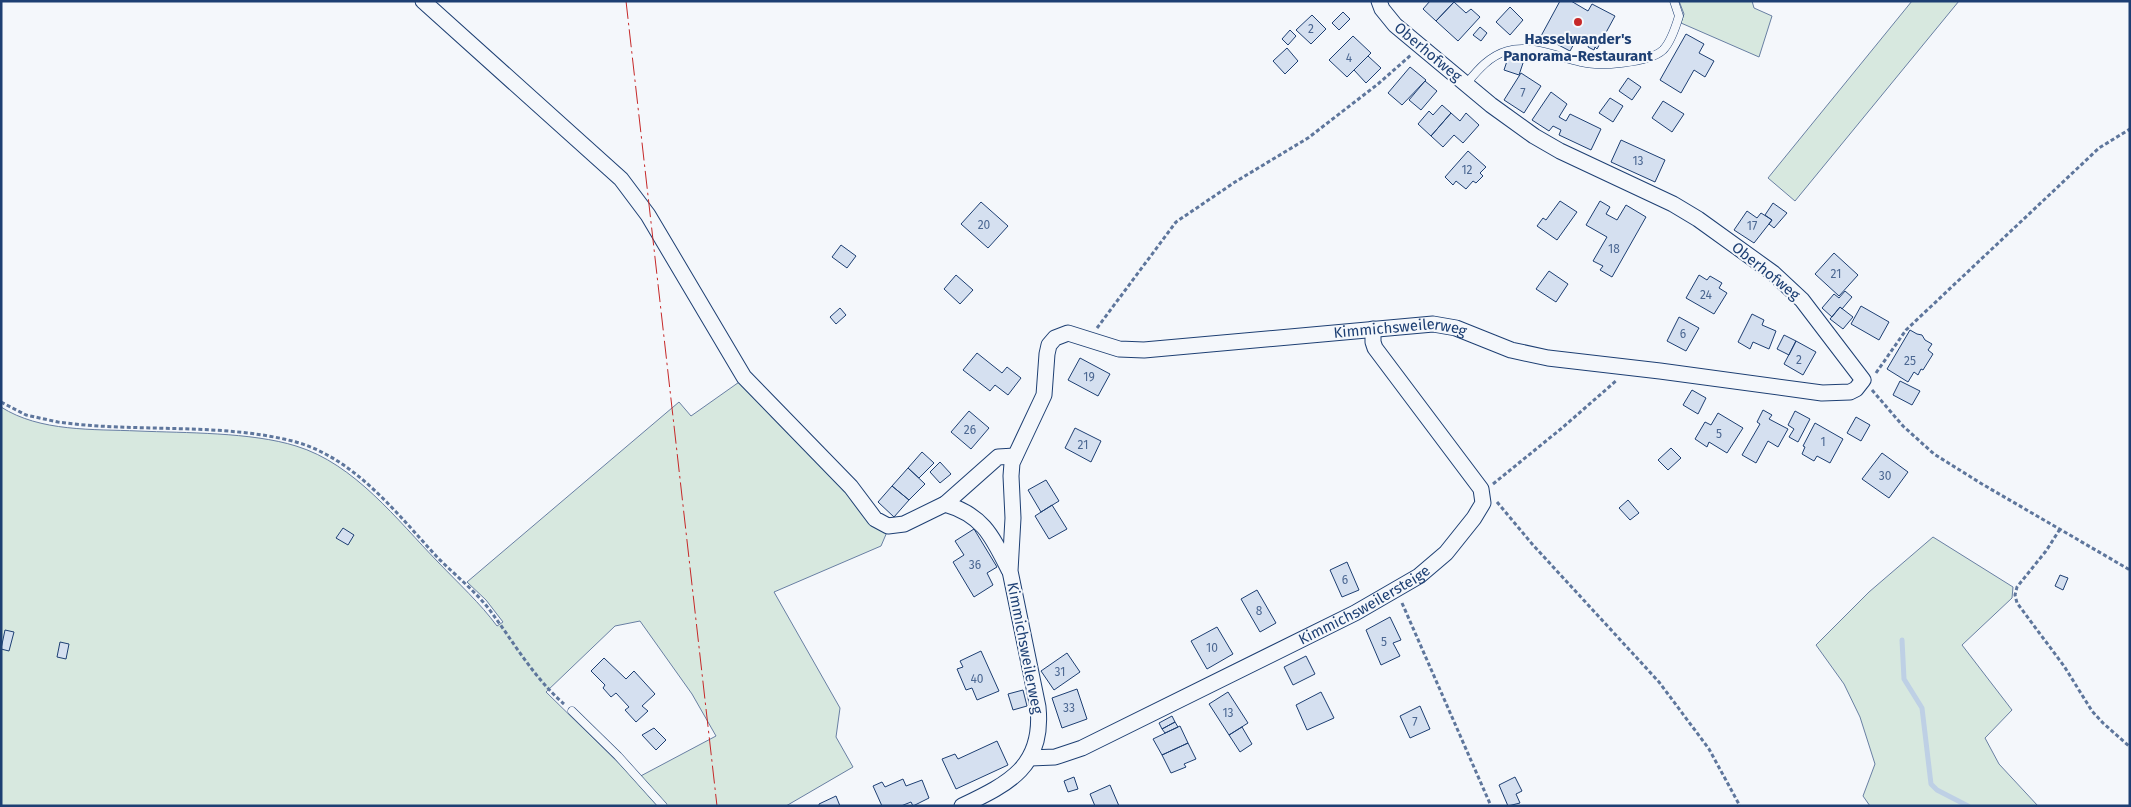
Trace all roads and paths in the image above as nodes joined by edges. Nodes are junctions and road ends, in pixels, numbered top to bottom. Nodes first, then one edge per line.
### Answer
1 (422, 1) edge
2 (1379, 1) edge
3 (1674, 1) edge
4 (1420, 46) junction
5 (1466, 84) junction
6 (2130, 129) edge
7 (1373, 329) junction
8 (1089, 339) junction
9 (1628, 367) junction
10 (1865, 382) junction
11 (1, 402) edge
12 (1015, 456) junction
13 (1483, 493) junction
14 (945, 504) junction
15 (2060, 529) junction
16 (2130, 570) edge
17 (1010, 571) junction
18 (1398, 589) junction
19 (572, 711) joint
20 (2130, 747) edge
21 (1030, 758) junction
22 (663, 806) edge
23 (962, 806) edge
24 (1491, 806) edge
25 (1740, 806) edge

1 - 14 street
2 - 4 street, Oberhofweg
3 - 5 lane
4 - 5 street, Oberhofweg
4 - 8 path
5 - 10 street, Oberhofweg
6 - 10 path
7 - 8 street, Kimmichsweilerweg
7 - 9 street, Kimmichsweilerweg
7 - 13 street
8 - 12 street, Kimmichsweilerweg
9 - 10 street, Kimmichsweilerweg
9 - 13 path
10 - 15 path
11 - 19 path
12 - 14 street
12 - 17 street, Kimmichsweilerweg
13 - 18 street, Kimmichsweilersteige
13 - 25 path
14 - 17 street, Kimmichsweilerweg
15 - 16 path
15 - 20 path
17 - 21 street, Kimmichsweilerweg
18 - 21 street, Kimmichsweilersteige
18 - 24 path
19 - 22 lane
21 - 23 street, Kimmichsweilerweg

